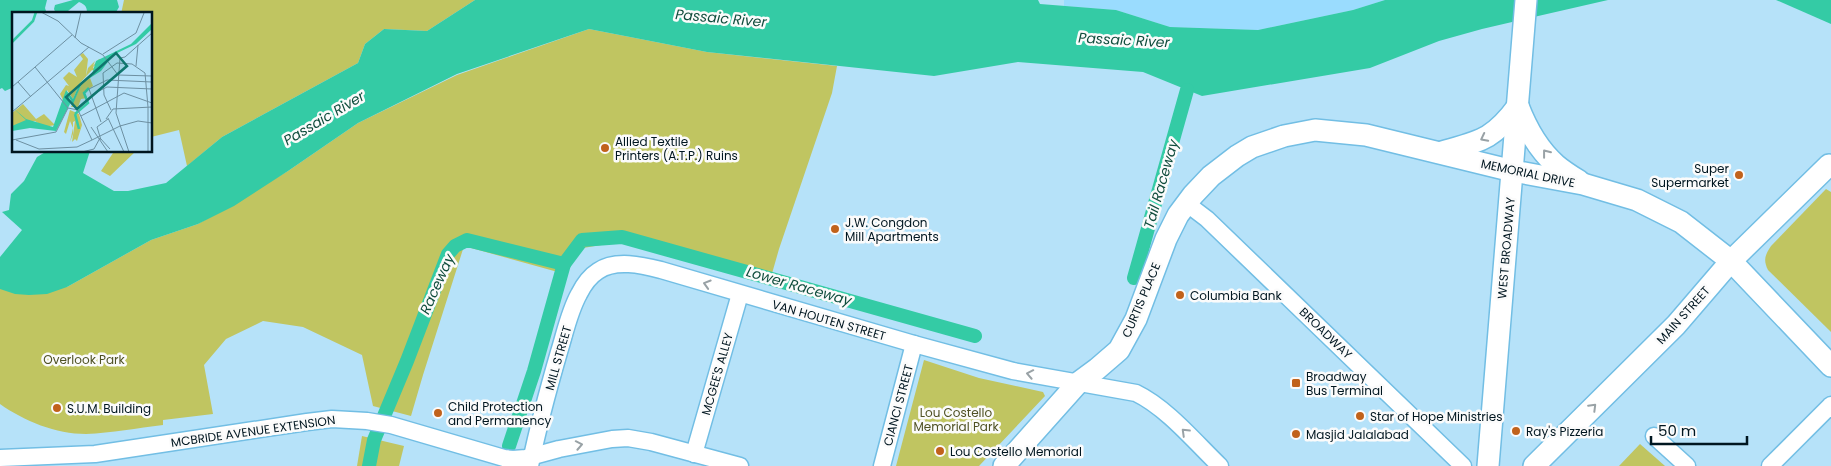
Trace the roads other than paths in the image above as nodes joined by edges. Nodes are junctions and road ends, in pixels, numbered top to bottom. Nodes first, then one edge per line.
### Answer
1 (1526, 0) edge
2 (1518, 106) junction
3 (1440, 153) junction
4 (1830, 165) edge
5 (1512, 171) junction
6 (1583, 184) junction
7 (1186, 203) junction
8 (1731, 261) junction
9 (587, 282) joint
10 (740, 294) junction
11 (914, 344) junction
12 (1831, 366) edge
13 (1078, 383) junction
14 (1831, 405) edge
15 (1654, 436) dead end
16 (694, 454) junction
17 (0, 458) edge
18 (531, 461) edge
19 (740, 466) edge
20 (882, 466) edge
21 (1004, 466) edge
22 (1220, 466) edge
23 (1463, 466) edge
24 (1488, 466) edge
25 (1534, 466) edge
26 (1687, 466) edge
27 (1770, 466) edge

1 - 2 main road, WEST BROADWAY
2 -> 3 main road
2 - 5 main road, WEST BROADWAY
6 -> 2 main road
3 - 5 main road, MEMORIAL DRIVE
3 - 7 main road, MEMORIAL DRIVE
4 - 8 main road, MAIN STREET
5 - 6 main road, MEMORIAL DRIVE
5 - 24 main road, WEST BROADWAY
6 - 8 main road, MEMORIAL DRIVE
7 - 13 main road, CURTIS PLACE
7 - 23 street, BROADWAY
8 - 12 main road, MEMORIAL DRIVE
25 -> 8 main road, MAIN STREET
10 -> 9 street, VAN HOUTEN STREET
9 - 18 street, MILL STREET
10 - 11 street, VAN HOUTEN STREET
10 - 16 street, MCGEE'S ALLEY
13 -> 11 street, VAN HOUTEN STREET
11 - 20 street, CIANCI STREET
13 - 21 main road, CURTIS PLACE
22 -> 13 street, VAN HOUTEN STREET
14 - 27 street
15 - 26 street
18 -> 16 street, MCBRIDE AVENUE EXTENSION
16 - 19 street, MCBRIDE AVENUE EXTENSION
17 - 18 street, MCBRIDE AVENUE EXTENSION

